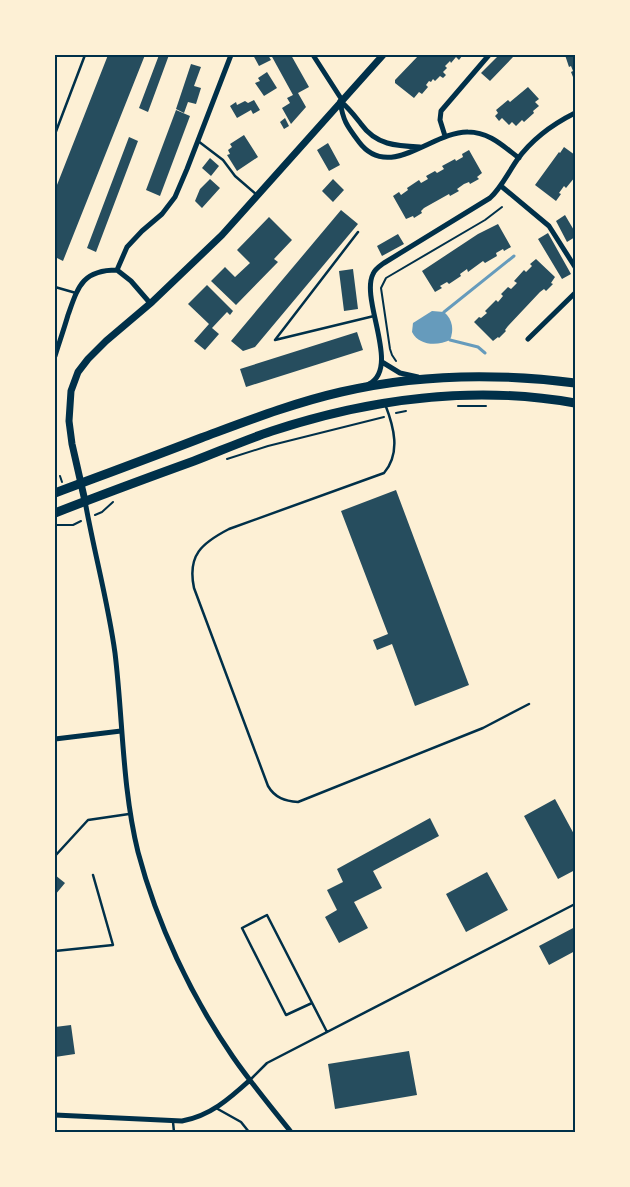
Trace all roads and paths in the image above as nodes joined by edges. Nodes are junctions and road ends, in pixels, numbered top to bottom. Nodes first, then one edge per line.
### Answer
1 (85, 55) edge
2 (231, 55) edge
3 (313, 55) edge
4 (383, 55) edge
5 (489, 55) edge
6 (341, 100) junction
7 (575, 113) edge
8 (55, 134) edge
9 (445, 136) junction
10 (198, 141) junction
11 (420, 148) junction
12 (519, 158) junction
13 (500, 186) junction
14 (257, 195) junction
15 (502, 207) dead end
16 (358, 232) dead end
17 (575, 267) edge
18 (117, 270) junction
19 (55, 287) edge
20 (76, 293) junction
21 (575, 293) edge
22 (150, 303) junction
23 (375, 316) junction
24 (528, 339) dead end
25 (55, 356) edge
26 (382, 362) junction
27 (398, 363) dead end
28 (427, 378) junction
29 (575, 383) edge
30 (360, 388) junction
31 (385, 403) junction
32 (575, 403) edge
33 (457, 406) dead end
34 (490, 406) dead end
35 (412, 410) dead end
36 (404, 411) dead end
37 (376, 419) dead end
38 (222, 461) dead end
39 (81, 484) junction
40 (55, 493) edge
41 (85, 501) junction
42 (112, 502) dead end
43 (102, 512) dead end
44 (55, 513) edge
45 (55, 525) edge
46 (73, 525) dead end
47 (529, 704) dead end
48 (121, 731) junction
49 (55, 739) edge
50 (131, 814) junction
51 (55, 856) edge
52 (93, 875) dead end
53 (575, 904) edge
54 (55, 951) edge
55 (312, 1003) junction
56 (327, 1032) junction
57 (250, 1080) junction
58 (216, 1108) junction
59 (55, 1115) edge
60 (173, 1120) junction
61 (174, 1132) edge
62 (249, 1132) edge
63 (291, 1132) edge

1 - 8 lane
2 - 10 street
3 - 6 street
4 - 6 street
5 - 9 street
6 - 11 street
6 - 11 street
6 - 14 street
7 - 12 street
9 - 11 street
9 - 12 street
10 - 14 lane
10 - 18 street
12 - 13 street
13 - 17 street
13 - 23 street
14 - 22 street
15 - 27 path
16 - 23 lane
18 - 20 street
18 - 22 street
19 - 20 lane
20 - 25 street
21 - 24 street
22 - 39 street
23 - 26 street
26 - 28 street
26 - 30 street
28 - 29 main road
28 - 30 main road
30 - 39 main road
31 - 32 main road
31 - 41 main road
31 - 47 lane
33 - 34 path
35 - 36 path
37 - 38 path
39 - 40 main road
39 - 41 street
41 - 44 main road
41 - 48 street
42 - 43 path
45 - 46 path
48 - 49 street
48 - 50 street
50 - 51 lane
50 - 57 street
52 - 54 lane
53 - 56 lane
55 - 55 lane
55 - 56 lane
56 - 57 lane
57 - 58 street
57 - 63 street
58 - 60 street
58 - 62 lane
59 - 60 street
60 - 61 lane

